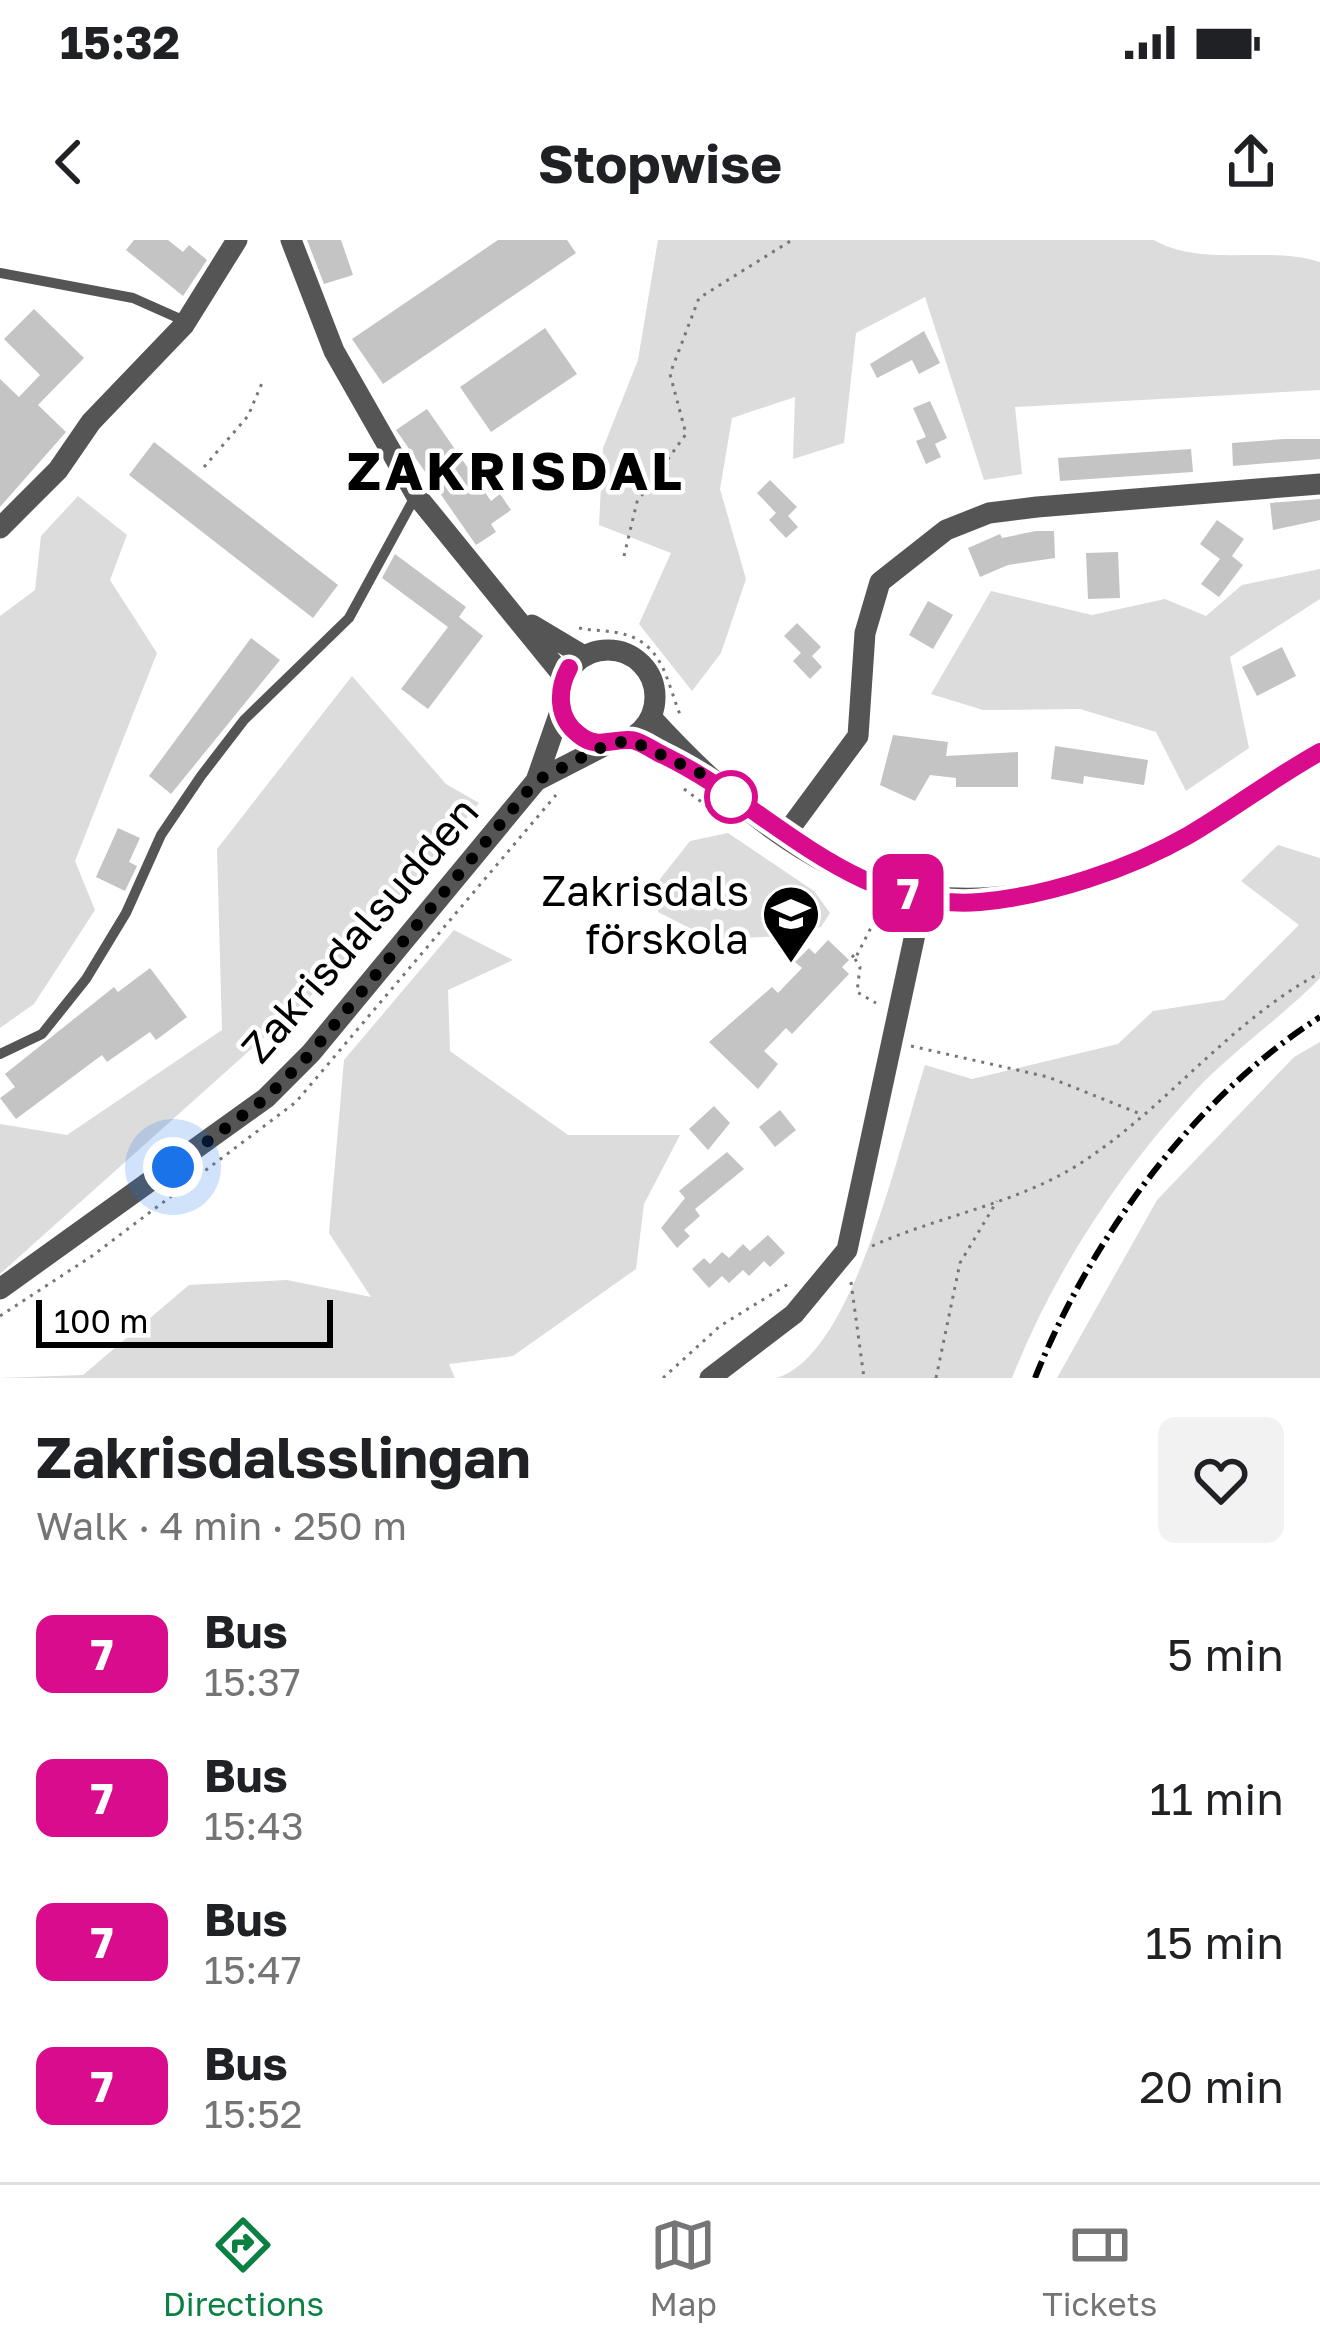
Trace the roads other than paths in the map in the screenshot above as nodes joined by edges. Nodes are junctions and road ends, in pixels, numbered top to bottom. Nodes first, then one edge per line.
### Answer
1 (237, 240) edge
2 (291, 240) edge
3 (0, 273) edge
4 (187, 322) junction
5 (1320, 484) edge
6 (416, 496) junction
7 (0, 528) edge
8 (521, 618) junction
9 (584, 656) junction
10 (564, 677) junction
11 (561, 709) junction
12 (651, 718) junction
13 (630, 740) junction
14 (606, 745) junction
15 (1320, 752) edge
16 (704, 775) junction
17 (536, 781) junction
18 (785, 835) junction
19 (923, 897) junction
20 (0, 1054) edge
21 (0, 1289) edge
22 (710, 1378) edge

1 - 4 street
2 - 6 street
3 - 4 lane
4 - 7 street
5 - 18 street
6 - 8 street
6 - 20 lane
8 - 9 street
8 - 10 street
9 - 10 street
9 - 12 street
10 - 11 street
11 - 14 street
11 - 17 street, Zakrisdalsudden
12 - 13 street
12 - 16 street
13 - 14 street
13 - 16 street
14 - 17 street, Zakrisdalsudden
15 - 19 street
16 - 18 street
17 - 21 street, Zakrisdalsudden
18 - 19 street
19 - 22 street

